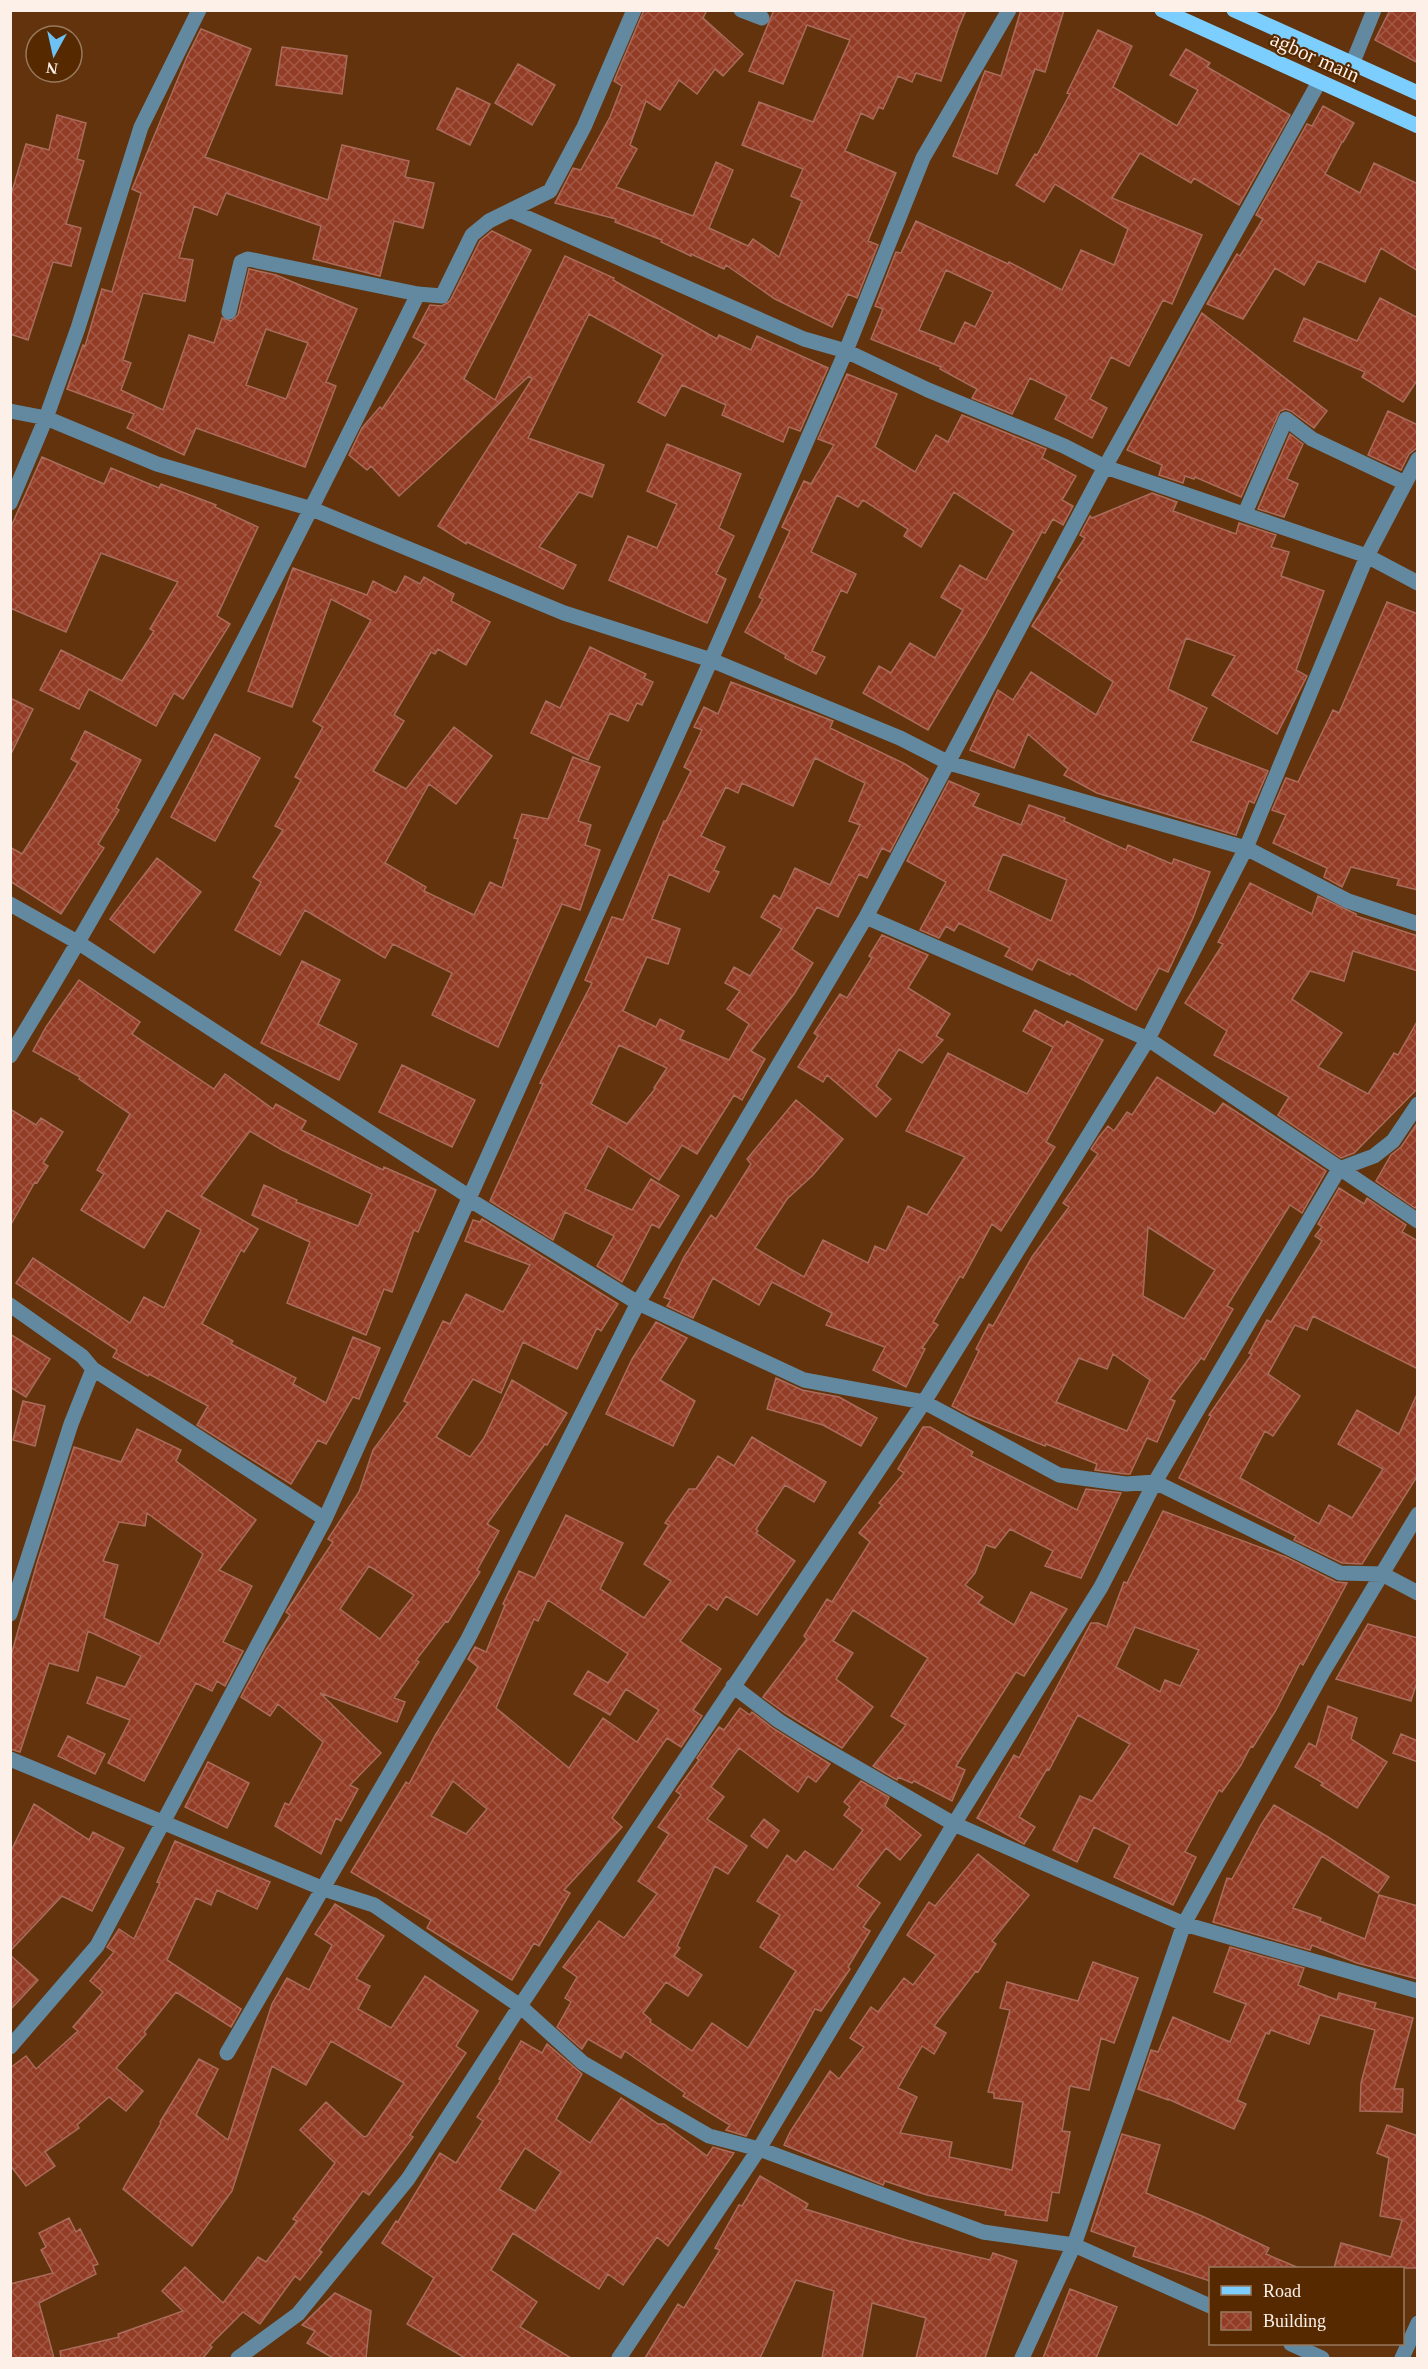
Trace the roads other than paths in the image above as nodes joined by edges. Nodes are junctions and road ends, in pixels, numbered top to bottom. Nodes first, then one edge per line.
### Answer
1 (199, 10) edge
2 (634, 10) edge
3 (741, 10) edge
4 (1009, 10) edge
5 (1162, 10) edge
6 (1234, 10) edge
7 (1374, 10) edge
8 (1180, 14) edge
9 (762, 18) dead end
10 (1353, 62) junction
11 (1319, 82) junction
12 (1418, 93) edge
13 (1418, 126) edge
14 (512, 211) junction
15 (418, 294) junction
16 (229, 312) dead end
17 (846, 351) junction
18 (10, 411) edge
19 (46, 418) junction
20 (1418, 459) edge
21 (1105, 467) junction
22 (1405, 483) junction
23 (10, 503) edge
24 (312, 509) junction
25 (1245, 513) junction
26 (1367, 556) junction
27 (1418, 583) edge
28 (711, 660) junction
29 (949, 763) junction
30 (1246, 848) junction
31 (10, 904) edge
32 (866, 917) junction
33 (1418, 924) edge
34 (79, 943) junction
35 (1148, 1040) junction
36 (10, 1056) edge
37 (1418, 1104) edge
38 (1339, 1169) junction
39 (470, 1200) junction
40 (1418, 1221) edge
41 (638, 1303) junction
42 (10, 1305) edge
43 (93, 1368) junction
44 (924, 1402) junction
45 (1155, 1482) junction
46 (1418, 1514) edge
47 (325, 1519) junction
48 (1382, 1574) junction
49 (1418, 1593) edge
50 (10, 1614) edge
51 (733, 1686) junction
52 (10, 1759) edge
53 (164, 1821) junction
54 (954, 1824) junction
55 (324, 1889) junction
56 (1184, 1924) junction
57 (1418, 1991) edge
58 (520, 2006) junction
59 (10, 2048) edge
60 (227, 2053) dead end
61 (759, 2149) junction
62 (1074, 2245) junction
63 (1209, 2306) edge
64 (1418, 2323) edge
65 (1295, 2345) edge
66 (238, 2358) edge
67 (619, 2358) edge
68 (1022, 2358) edge
69 (1322, 2358) edge
70 (1402, 2358) edge

1 - 19 street
2 - 14 street
3 - 9 street
4 - 17 street
5 - 8 main road, agbor main
6 - 10 main road, agbor main
7 - 10 street
8 - 11 main road, agbor main
10 - 12 main road, agbor main
11 - 13 main road, agbor main
11 - 21 street
14 - 15 street
14 - 17 street
15 - 16 street
15 - 24 street
17 - 21 street
17 - 28 street
18 - 19 street
19 - 23 street
19 - 24 street
20 - 22 street
21 - 25 street
21 - 29 street
22 - 25 street
22 - 26 street
24 - 28 street
24 - 34 street
25 - 26 street
26 - 27 street
26 - 30 street
28 - 29 street
28 - 39 street
29 - 30 street
29 - 32 street
30 - 33 street
30 - 35 street
31 - 34 street
32 - 35 street
32 - 41 street
34 - 36 street
34 - 39 street
35 - 38 street
35 - 44 street
37 - 38 street
38 - 40 street
38 - 45 street
39 - 41 street
39 - 47 street
41 - 44 street
41 - 55 street
42 - 43 street
43 - 47 street
43 - 50 street
44 - 45 street
44 - 51 street
45 - 48 street
45 - 54 street
46 - 48 street
47 - 53 street
48 - 49 street
48 - 56 street
51 - 54 street
51 - 58 street
52 - 53 street
53 - 55 street
53 - 59 street
54 - 56 street
54 - 61 street
55 - 58 street
55 - 60 street
56 - 57 street
56 - 62 street
58 - 61 street
58 - 66 street
61 - 62 street
61 - 67 street
62 - 63 street
62 - 68 street
64 - 70 street
65 - 69 street

